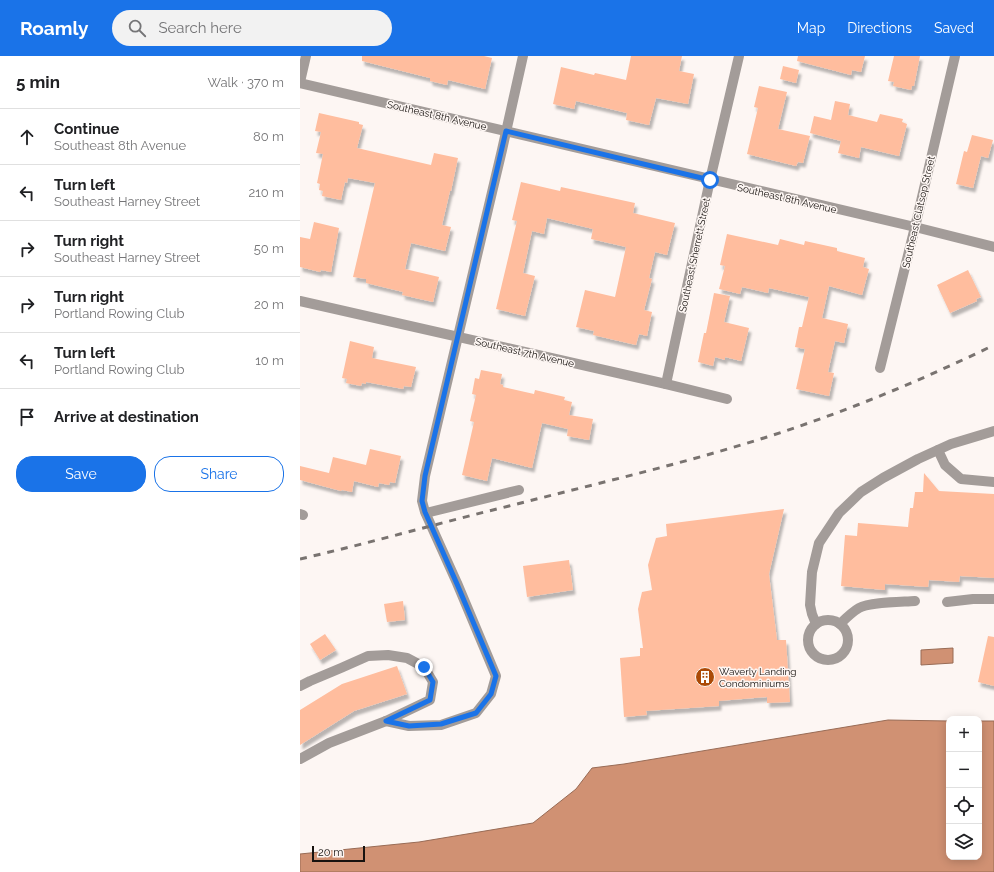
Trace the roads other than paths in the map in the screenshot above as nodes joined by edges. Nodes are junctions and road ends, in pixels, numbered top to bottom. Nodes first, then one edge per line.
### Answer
1 (306, 56) edge
2 (523, 56) edge
3 (739, 56) edge
4 (955, 56) edge
5 (300, 83) edge
6 (506, 131) junction
7 (710, 180) junction
8 (915, 227) junction
9 (994, 247) edge
10 (300, 301) edge
11 (458, 337) junction
12 (880, 368) dead end
13 (666, 384) junction
14 (727, 399) dead end
15 (994, 431) edge
16 (938, 450) junction
17 (994, 482) edge
18 (519, 490) dead end
19 (426, 513) junction
20 (994, 599) edge
21 (915, 602) dead end
22 (947, 602) dead end
23 (816, 624) junction
24 (840, 624) junction
25 (300, 686) edge
26 (386, 721) junction
27 (300, 759) edge

1 - 5 street
2 - 6 street
3 - 7 street, Southeast Sherrett Street
4 - 8 street, Southeast Clatsop Street
5 - 6 street, Southeast 8th Avenue
6 - 7 street, Southeast 8th Avenue
6 - 11 street
7 - 8 street, Southeast 8th Avenue
7 - 13 street, Southeast Sherrett Street
8 - 9 street, Southeast 8th Avenue
8 - 12 street, Southeast Clatsop Street
10 - 11 street, Southeast 7th Avenue
11 - 13 street, Southeast 7th Avenue
11 - 19 street
13 - 14 street, Southeast 7th Avenue
15 - 16 street
16 - 17 street
16 - 23 street
18 - 19 street
19 - 26 street
20 - 22 street
21 - 24 street
23 - 24 street
23 - 24 street
25 - 26 street
26 - 27 street

